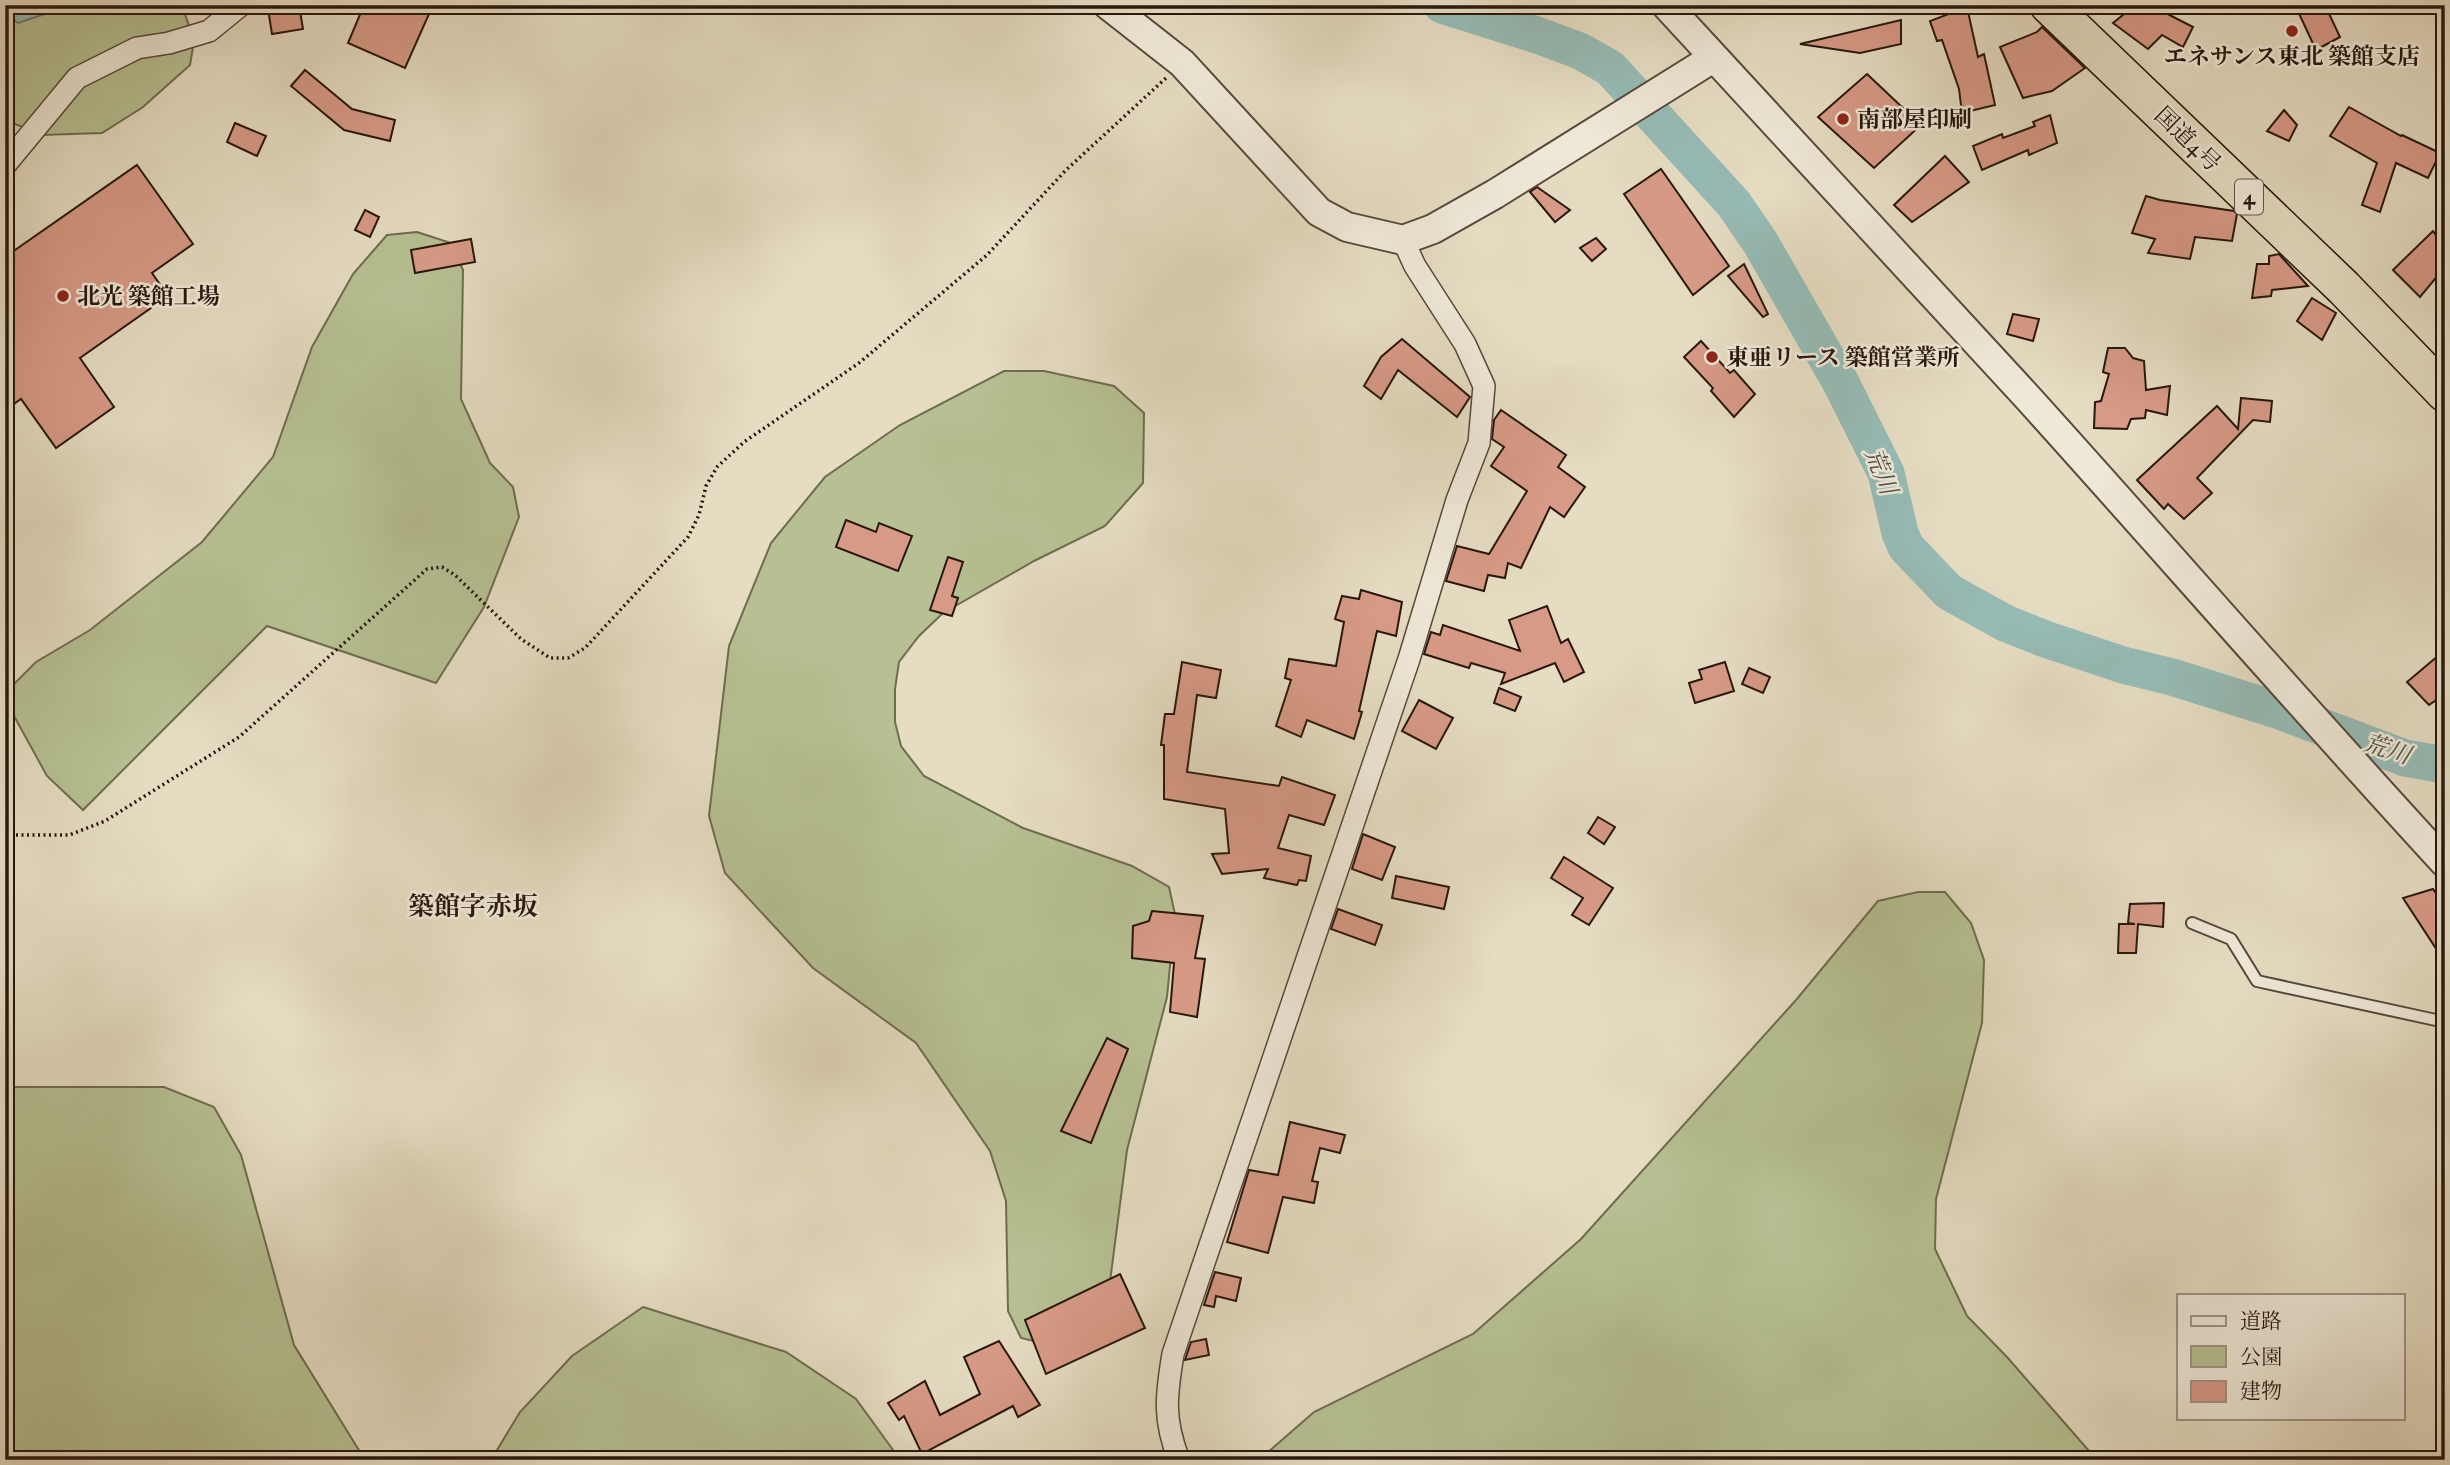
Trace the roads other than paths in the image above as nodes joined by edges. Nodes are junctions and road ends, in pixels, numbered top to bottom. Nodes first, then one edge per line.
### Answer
1 (241, 5) edge
2 (1108, 5) edge
3 (1666, 5) edge
4 (2049, 5) edge
5 (1713, 58) junction
6 (5, 165) edge
7 (1403, 240) junction
8 (2445, 393) edge
9 (2445, 863) edge
10 (2192, 923) dead end
11 (2445, 1022) edge
12 (1179, 1460) edge

1 - 6 street
2 - 7 street
3 - 5 street
4 - 8 highway, 国道4号 / 4
5 - 7 street
5 - 9 street
7 - 12 street
10 - 11 lane

